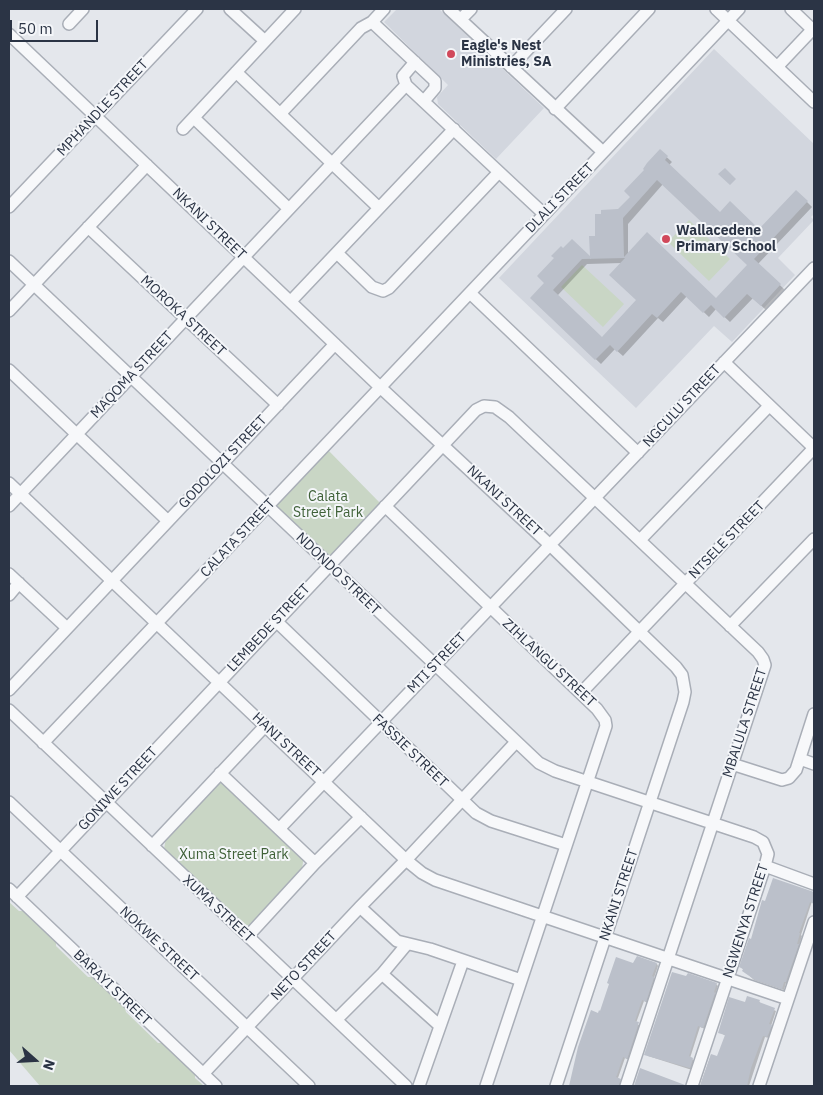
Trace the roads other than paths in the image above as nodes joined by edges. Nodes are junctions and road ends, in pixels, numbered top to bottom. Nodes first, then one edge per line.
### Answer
1 (83, 9) edge
2 (197, 9) edge
3 (230, 9) edge
4 (294, 9) edge
5 (384, 9) edge
6 (450, 9) edge
7 (471, 9) edge
8 (566, 9) edge
9 (716, 9) edge
10 (739, 9) edge
11 (791, 9) edge
12 (642, 11) edge
13 (461, 19) junction
14 (728, 21) junction
15 (372, 22) junction
16 (68, 24) dead end
17 (813, 30) edge
18 (9, 34) edge
19 (265, 41) junction
20 (415, 62) junction
21 (511, 67) junction
22 (777, 67) junction
23 (236, 72) junction
24 (406, 85) junction
25 (424, 101) junction
26 (814, 102) edge
27 (555, 109) junction
28 (280, 114) junction
29 (96, 116) junction
30 (194, 118) junction
31 (183, 129) dead end
32 (454, 129) junction
33 (603, 152) junction
34 (332, 163) junction
35 (147, 165) junction
36 (499, 172) junction
37 (9, 207) edge
38 (289, 208) junction
39 (379, 208) junction
40 (544, 214) junction
41 (88, 227) junction
42 (337, 253) junction
43 (244, 257) junction
44 (9, 261) edge
45 (813, 271) edge
46 (34, 285) junction
47 (470, 293) junction
48 (291, 301) junction
49 (9, 311) edge
50 (186, 318) junction
51 (335, 344) junction
52 (724, 362) junction
53 (9, 370) edge
54 (130, 377) junction
55 (380, 387) junction
56 (278, 404) junction
57 (769, 406) junction
58 (76, 434) junction
59 (444, 444) junction
60 (814, 448) edge
61 (638, 453) junction
62 (222, 464) junction
63 (9, 483) edge
64 (20, 494) junction
65 (595, 499) junction
66 (9, 506) edge
67 (267, 506) junction
68 (385, 506) junction
69 (168, 521) junction
70 (814, 539) edge
71 (640, 540) junction
72 (550, 545) junction
73 (329, 565) junction
74 (9, 574) edge
75 (112, 580) junction
76 (686, 583) junction
77 (19, 584) junction
78 (9, 595) edge
79 (490, 608) junction
80 (276, 622) junction
81 (156, 623) junction
82 (730, 626) junction
83 (66, 628) junction
84 (639, 632) junction
85 (434, 666) junction
86 (218, 682) junction
87 (9, 690) edge
88 (581, 694) junction
89 (9, 710) edge
90 (814, 714) edge
91 (380, 722) junction
92 (265, 726) junction
93 (516, 742) junction
94 (43, 743) junction
95 (800, 759) junction
96 (732, 764) junction
97 (814, 764) edge
98 (220, 773) junction
99 (324, 782) junction
100 (586, 782) junction
101 (462, 800) junction
102 (9, 802) edge
103 (105, 802) junction
104 (650, 803) junction
105 (361, 817) junction
106 (712, 824) junction
107 (279, 829) junction
108 (566, 845) junction
109 (152, 846) junction
110 (61, 851) junction
111 (406, 860) junction
112 (315, 863) junction
113 (765, 866) junction
114 (814, 884) edge
115 (13, 893) edge
116 (360, 907) junction
117 (542, 916) junction
118 (814, 922) edge
119 (248, 936) junction
120 (606, 938) junction
121 (407, 944) junction
122 (668, 959) junction
123 (463, 961) junction
124 (382, 974) junction
125 (293, 979) junction
126 (728, 979) junction
127 (522, 980) junction
128 (788, 999) junction
129 (337, 1019) junction
130 (440, 1026) junction
131 (247, 1027) junction
132 (203, 1074) junction
133 (216, 1086) edge
134 (309, 1086) edge
135 (406, 1086) edge
136 (420, 1086) edge
137 (486, 1086) edge
138 (556, 1086) edge
139 (626, 1086) edge
140 (692, 1086) edge
141 (759, 1086) edge

1 - 16 street
2 - 29 street, MPHANDLE STREET
3 - 19 street
4 - 19 street
5 - 15 street
6 - 13 street
7 - 13 street
8 - 21 street
9 - 14 street
10 - 14 street, DLALI STREET
11 - 17 street
12 - 27 street
13 - 21 street
14 - 22 street
14 - 33 street, DLALI STREET
15 - 20 street
15 - 28 street
17 - 22 street
18 - 29 street, NKANI STREET
19 - 23 street
20 - 24 street
20 - 25 street
21 - 27 street
22 - 26 street
23 - 28 street
23 - 30 street
24 - 25 street
24 - 34 street, MAQOMA STREET
25 - 32 street
27 - 33 street
28 - 34 street
29 - 35 street, NKANI STREET
29 - 37 street, MPHANDLE STREET
30 - 31 street
30 - 38 street
32 - 36 street
32 - 39 street
33 - 40 street, DLALI STREET
34 - 38 street, MAQOMA STREET
34 - 39 street
35 - 41 street
35 - 43 street, NKANI STREET
36 - 40 street
36 - 42 street
38 - 43 street, MAQOMA STREET
39 - 42 street
40 - 47 street, DLALI STREET
41 - 46 street
41 - 50 street, MOROKA STREET
42 - 48 street
43 - 48 street, NKANI STREET
43 - 50 street, MAQOMA STREET
44 - 46 street, NDONDO STREET
45 - 52 street, NGCULU STREET
46 - 49 street
46 - 54 street, NDONDO STREET
47 - 55 street, DLALI STREET
47 - 61 street
48 - 51 street, NKANI STREET
50 - 54 street, MAQOMA STREET
50 - 56 street, MOROKA STREET
51 - 55 street, NKANI STREET
51 - 56 street, GODOLOZI STREET
52 - 57 street
52 - 61 street, NGCULU STREET
53 - 58 street
54 - 58 street, MAQOMA STREET
54 - 62 street, NDONDO STREET
55 - 59 street, NKANI STREET
55 - 67 street, CALATA STREET
56 - 62 street, GODOLOZI STREET
57 - 60 street
57 - 71 street
58 - 64 street, MAQOMA STREET
58 - 69 street
59 - 65 street, MBALULA STREET
59 - 68 street, LEMBEDE STREET
59 - 72 street, NKANI STREET
60 - 76 street, NTSELE STREET
61 - 65 street, NGCULU STREET
62 - 67 street, NDONDO STREET
62 - 69 street, GODOLOZI STREET
63 - 64 street, HANI STREET
64 - 66 street, MAQOMA STREET
64 - 75 street, HANI STREET
65 - 71 street, MBALULA STREET
65 - 72 street, NGCULU STREET
67 - 73 street, NDONDO STREET
67 - 81 street, CALATA STREET
68 - 73 street, LEMBEDE STREET
68 - 79 street, ZIHLANGU STREET
69 - 75 street, GODOLOZI STREET
70 - 82 street
71 - 76 street, MBALULA STREET
72 - 79 street, MTI STREET
72 - 84 street, NKANI STREET
73 - 80 street, LEMBEDE STREET
73 - 85 street, NDONDO STREET
74 - 77 street
75 - 81 street, HANI STREET
75 - 83 street
76 - 82 street, MBALULA STREET
76 - 84 street, NTSELE STREET
77 - 78 street
77 - 83 street
79 - 85 street, MTI STREET
79 - 88 street, ZIHLANGU STREET
80 - 86 street, LEMBEDE STREET
80 - 91 street, FASSIE STREET
81 - 86 street, HANI STREET
81 - 94 street, CALATA STREET
82 - 96 street, MBALULA STREET
83 - 87 street
84 - 88 street, NTSELE STREET
84 - 104 street, NKANI STREET
85 - 91 street, MTI STREET
85 - 93 street, NDONDO STREET
86 - 92 street, HANI STREET
86 - 103 street, GONIWE STREET
88 - 100 street, ZIHLANGU STREET
89 - 94 street, XUMA STREET
90 - 95 street
91 - 99 street, MTI STREET
91 - 101 street, FASSIE STREET
92 - 98 street
92 - 99 street, HANI STREET
93 - 100 street, NDONDO STREET
93 - 101 street, NETO STREET
94 - 103 street, XUMA STREET
95 - 96 street
95 - 97 street
96 - 106 street, MBALULA STREET
98 - 107 street
98 - 109 street
99 - 105 street, HANI STREET
99 - 107 street, MTI STREET
100 - 104 street, NDONDO STREET
100 - 108 street, ZIHLANGU STREET
101 - 108 street, FASSIE STREET
101 - 111 street, NETO STREET
102 - 110 street, NOKWE STREET
103 - 109 street, XUMA STREET
103 - 110 street, GONIWE STREET
104 - 106 street, NGWENYA STREET
104 - 120 street, NKANI STREET
105 - 111 street, HANI STREET
105 - 112 street
106 - 113 street, NGWENYA STREET
106 - 122 street, MBALULA STREET
107 - 112 street
108 - 117 street, ZIHLANGU STREET
109 - 119 street, XUMA STREET
110 - 115 street, GONIWE STREET
110 - 131 street, NOKWE STREET
111 - 116 street, NETO STREET
111 - 117 street, HANI STREET
112 - 119 street
113 - 114 street
113 - 126 street, NGWENYA STREET
115 - 132 street, BARAYI STREET
116 - 121 street
116 - 125 street, NETO STREET
117 - 120 street, HANI STREET
117 - 127 street, ZIHLANGU STREET
118 - 128 street
119 - 125 street, XUMA STREET
120 - 122 street, HANI STREET
120 - 138 street, NKANI STREET
121 - 123 street
121 - 124 street
122 - 126 street, HANI STREET
122 - 139 street, MBALULA STREET
123 - 127 street
123 - 130 street
124 - 129 street
124 - 130 street
125 - 129 street, XUMA STREET
125 - 131 street, NETO STREET
126 - 128 street, HANI STREET
126 - 140 street, NGWENYA STREET
127 - 137 street, ZIHLANGU STREET
128 - 141 street
129 - 135 street, XUMA STREET
130 - 136 street
131 - 132 street, NETO STREET
131 - 134 street, NOKWE STREET
132 - 133 street, BARAYI STREET

